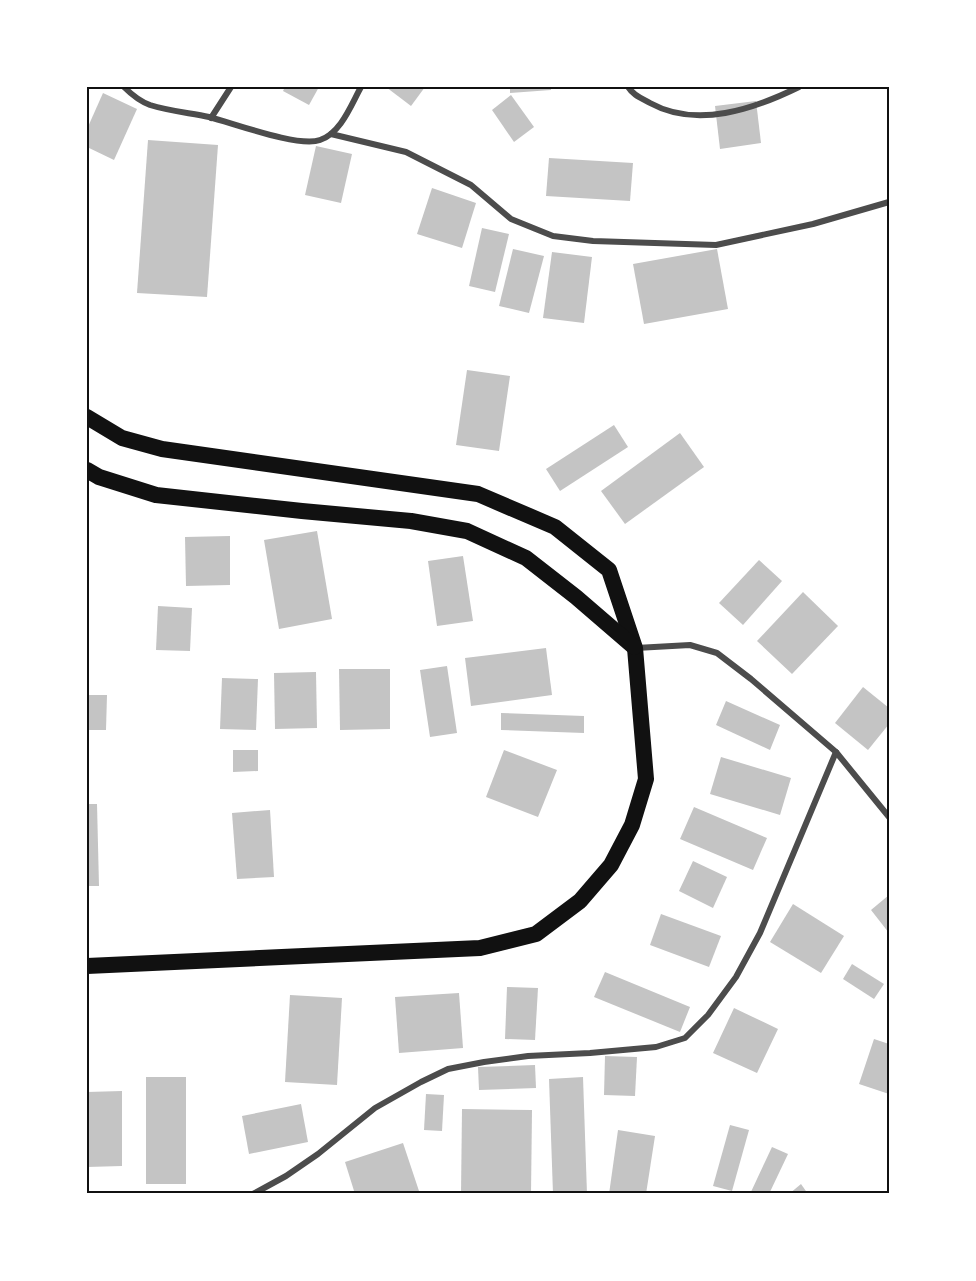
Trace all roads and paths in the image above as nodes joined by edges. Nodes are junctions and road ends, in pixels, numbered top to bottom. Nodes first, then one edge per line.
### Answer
1 (124, 87) edge
2 (231, 87) edge
3 (361, 87) edge
4 (628, 87) edge
5 (799, 87) edge
6 (212, 118) junction
7 (332, 134) junction
8 (889, 202) edge
9 (87, 417) edge
10 (87, 470) edge
11 (635, 648) junction
12 (836, 752) junction
13 (889, 817) edge
14 (87, 966) edge
15 (254, 1194) edge

1 - 6 street
2 - 6 street
3 - 7 street
4 - 5 street
6 - 7 street
7 - 8 street
9 - 11 highway
10 - 11 highway
11 - 12 street
11 - 14 highway
12 - 13 street
12 - 15 street

